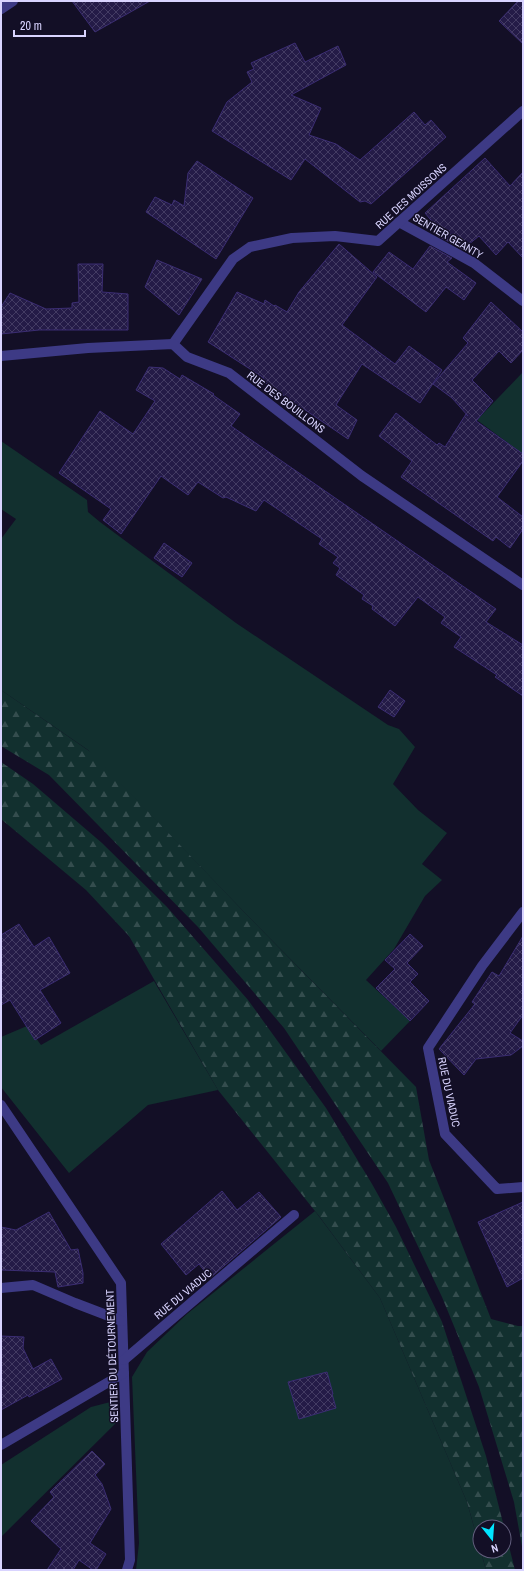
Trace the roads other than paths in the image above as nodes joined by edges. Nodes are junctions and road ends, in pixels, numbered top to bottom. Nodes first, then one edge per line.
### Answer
1 (13, 1) edge
2 (1, 9) edge
3 (523, 111) edge
4 (399, 222) junction
5 (523, 301) edge
6 (173, 344) junction
7 (1, 356) edge
8 (523, 585) edge
9 (523, 912) edge
10 (1, 1105) edge
11 (523, 1187) edge
12 (294, 1215) dead end
13 (1, 1288) edge
14 (122, 1321) junction
15 (124, 1360) junction
16 (124, 1373) junction
17 (1, 1445) edge
18 (127, 1570) edge

1 - 2 street
3 - 4 street, RUE DES MOISSONS
4 - 5 street, SENTIER GEANTY
4 - 6 street, RUE DES MOISSONS
6 - 7 street
6 - 8 street, RUE DES BOUILLONS
9 - 11 street, RUE DU VIADUC
10 - 14 street, SENTIER DU DÉTOURNEMENT
12 - 15 street, RUE DU VIADUC
13 - 14 street
14 - 15 street, SENTIER DU DÉTOURNEMENT
15 - 16 street, SENTIER DU DÉTOURNEMENT
16 - 17 street
16 - 18 street, SENTIER DU DÉTOURNEMENT

